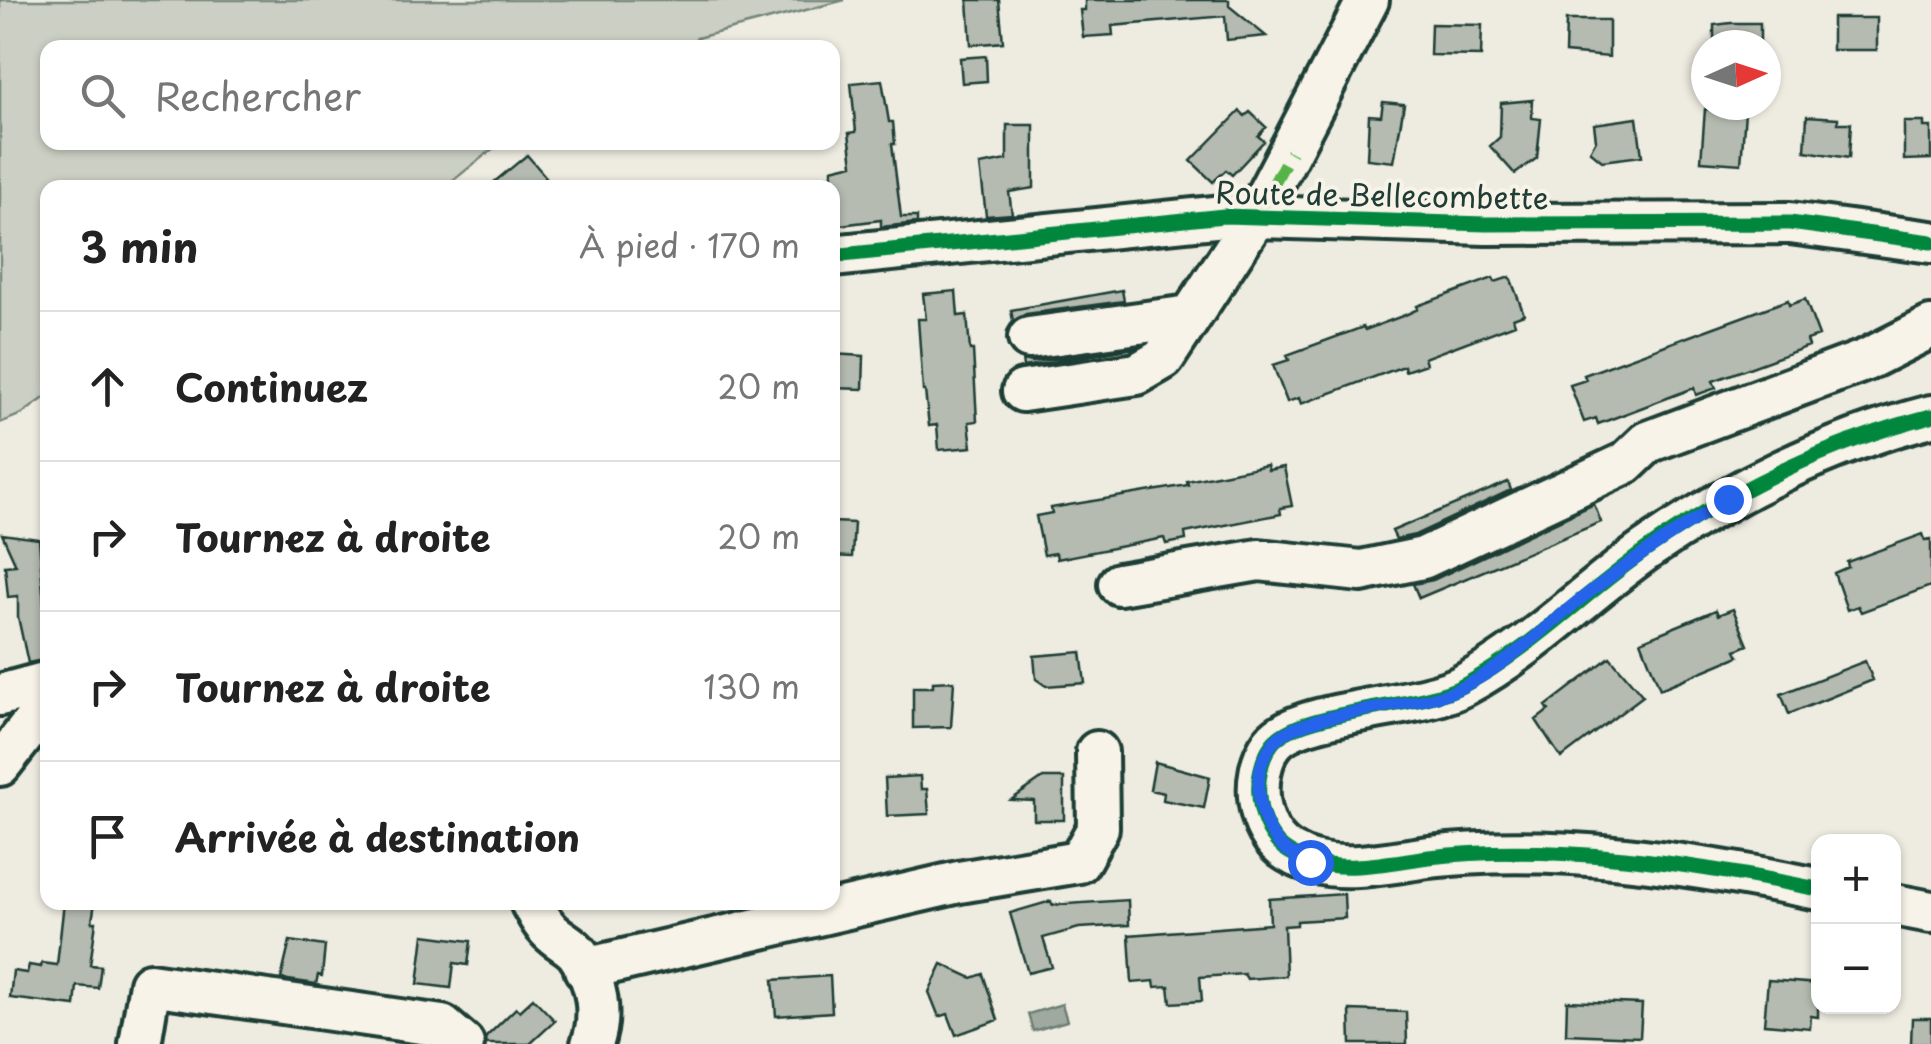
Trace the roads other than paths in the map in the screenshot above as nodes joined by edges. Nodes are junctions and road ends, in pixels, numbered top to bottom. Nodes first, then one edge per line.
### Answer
1 (1368, 0) edge
2 (1255, 218) junction
3 (1931, 242) edge
4 (840, 255) edge
5 (1190, 316) junction
6 (1931, 327) edge
7 (1029, 338) dead end
8 (1023, 391) dead end
9 (1931, 416) edge
10 (1118, 584) dead end
11 (40, 684) edge
12 (0, 695) edge
13 (40, 714) edge
14 (1097, 752) dead end
15 (0, 765) edge
16 (1811, 888) edge
17 (1901, 906) edge
18 (840, 909) edge
19 (536, 910) edge
20 (837, 910) edge
21 (1931, 912) edge
22 (585, 968) junction
23 (140, 1044) edge
24 (463, 1044) edge
25 (592, 1044) edge

1 - 2 street
2 - 3 street, Route de Bellecombette
2 - 4 street, Route de Bellecombette
2 - 5 street
5 - 7 street
5 - 8 street
6 - 10 street
9 - 16 street
11 - 12 street
13 - 15 street
14 - 18 street
17 - 21 street
19 - 22 street
20 - 22 street
22 - 25 street
23 - 24 street

